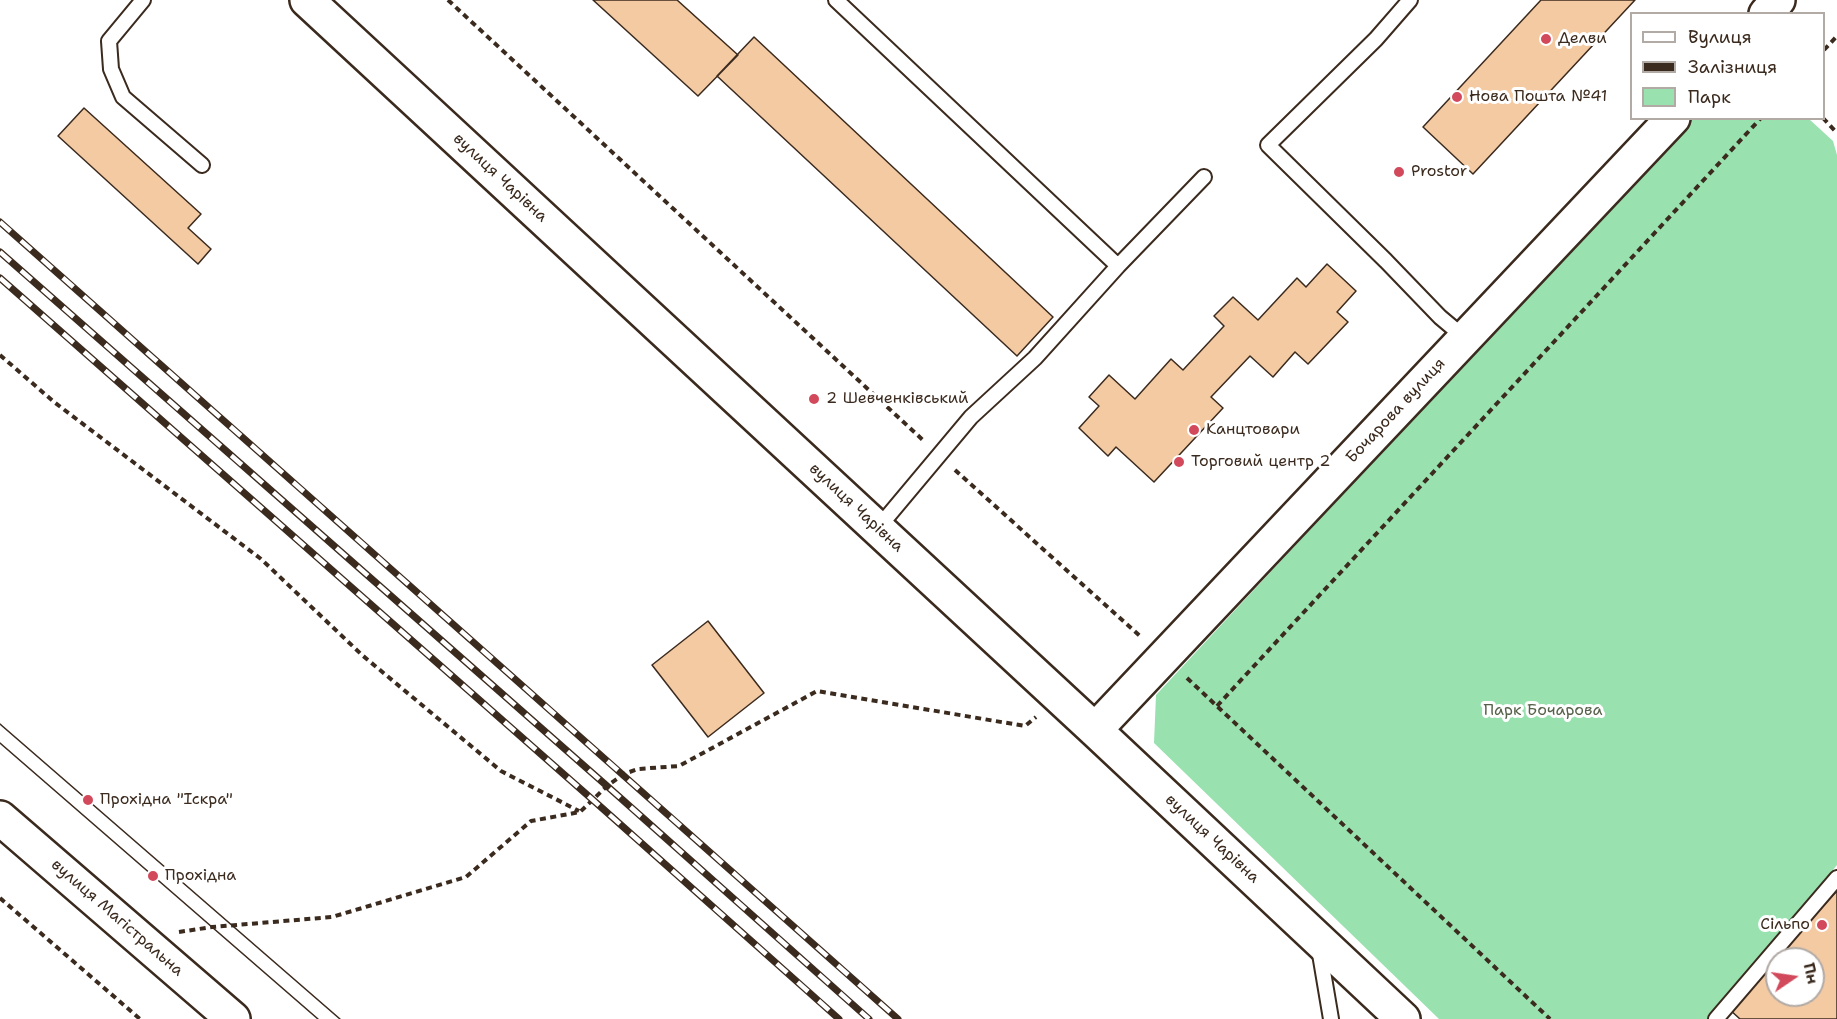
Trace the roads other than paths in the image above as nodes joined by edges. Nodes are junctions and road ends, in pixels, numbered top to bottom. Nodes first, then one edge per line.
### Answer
1 (143, 0) edge
2 (307, 0) edge
3 (836, 0) edge
4 (1410, 0) edge
5 (1778, 0) edge
6 (1768, 12) edge
7 (1671, 120) edge
8 (202, 165) dead end
9 (1204, 177) dead end
10 (1118, 266) junction
11 (1465, 338) junction
12 (878, 528) junction
13 (1095, 730) junction
14 (0, 818) edge
15 (1837, 878) edge
16 (1317, 938) junction
17 (233, 1019) edge
18 (1331, 1019) edge
19 (1404, 1019) edge
20 (1716, 1019) edge

1 - 8 lane
2 - 12 main road, вулиця Чарівна
3 - 10 lane
4 - 11 lane
5 - 6 main road
7 - 11 main road, Бочарова вулиця
9 - 10 lane
10 - 12 lane
11 - 13 main road, Бочарова вулиця
12 - 13 main road, вулиця Чарівна
13 - 16 main road, вулиця Чарівна
14 - 17 main road, вулиця Магістральна
15 - 20 lane
16 - 18 lane
16 - 19 main road, вулиця Чарівна

